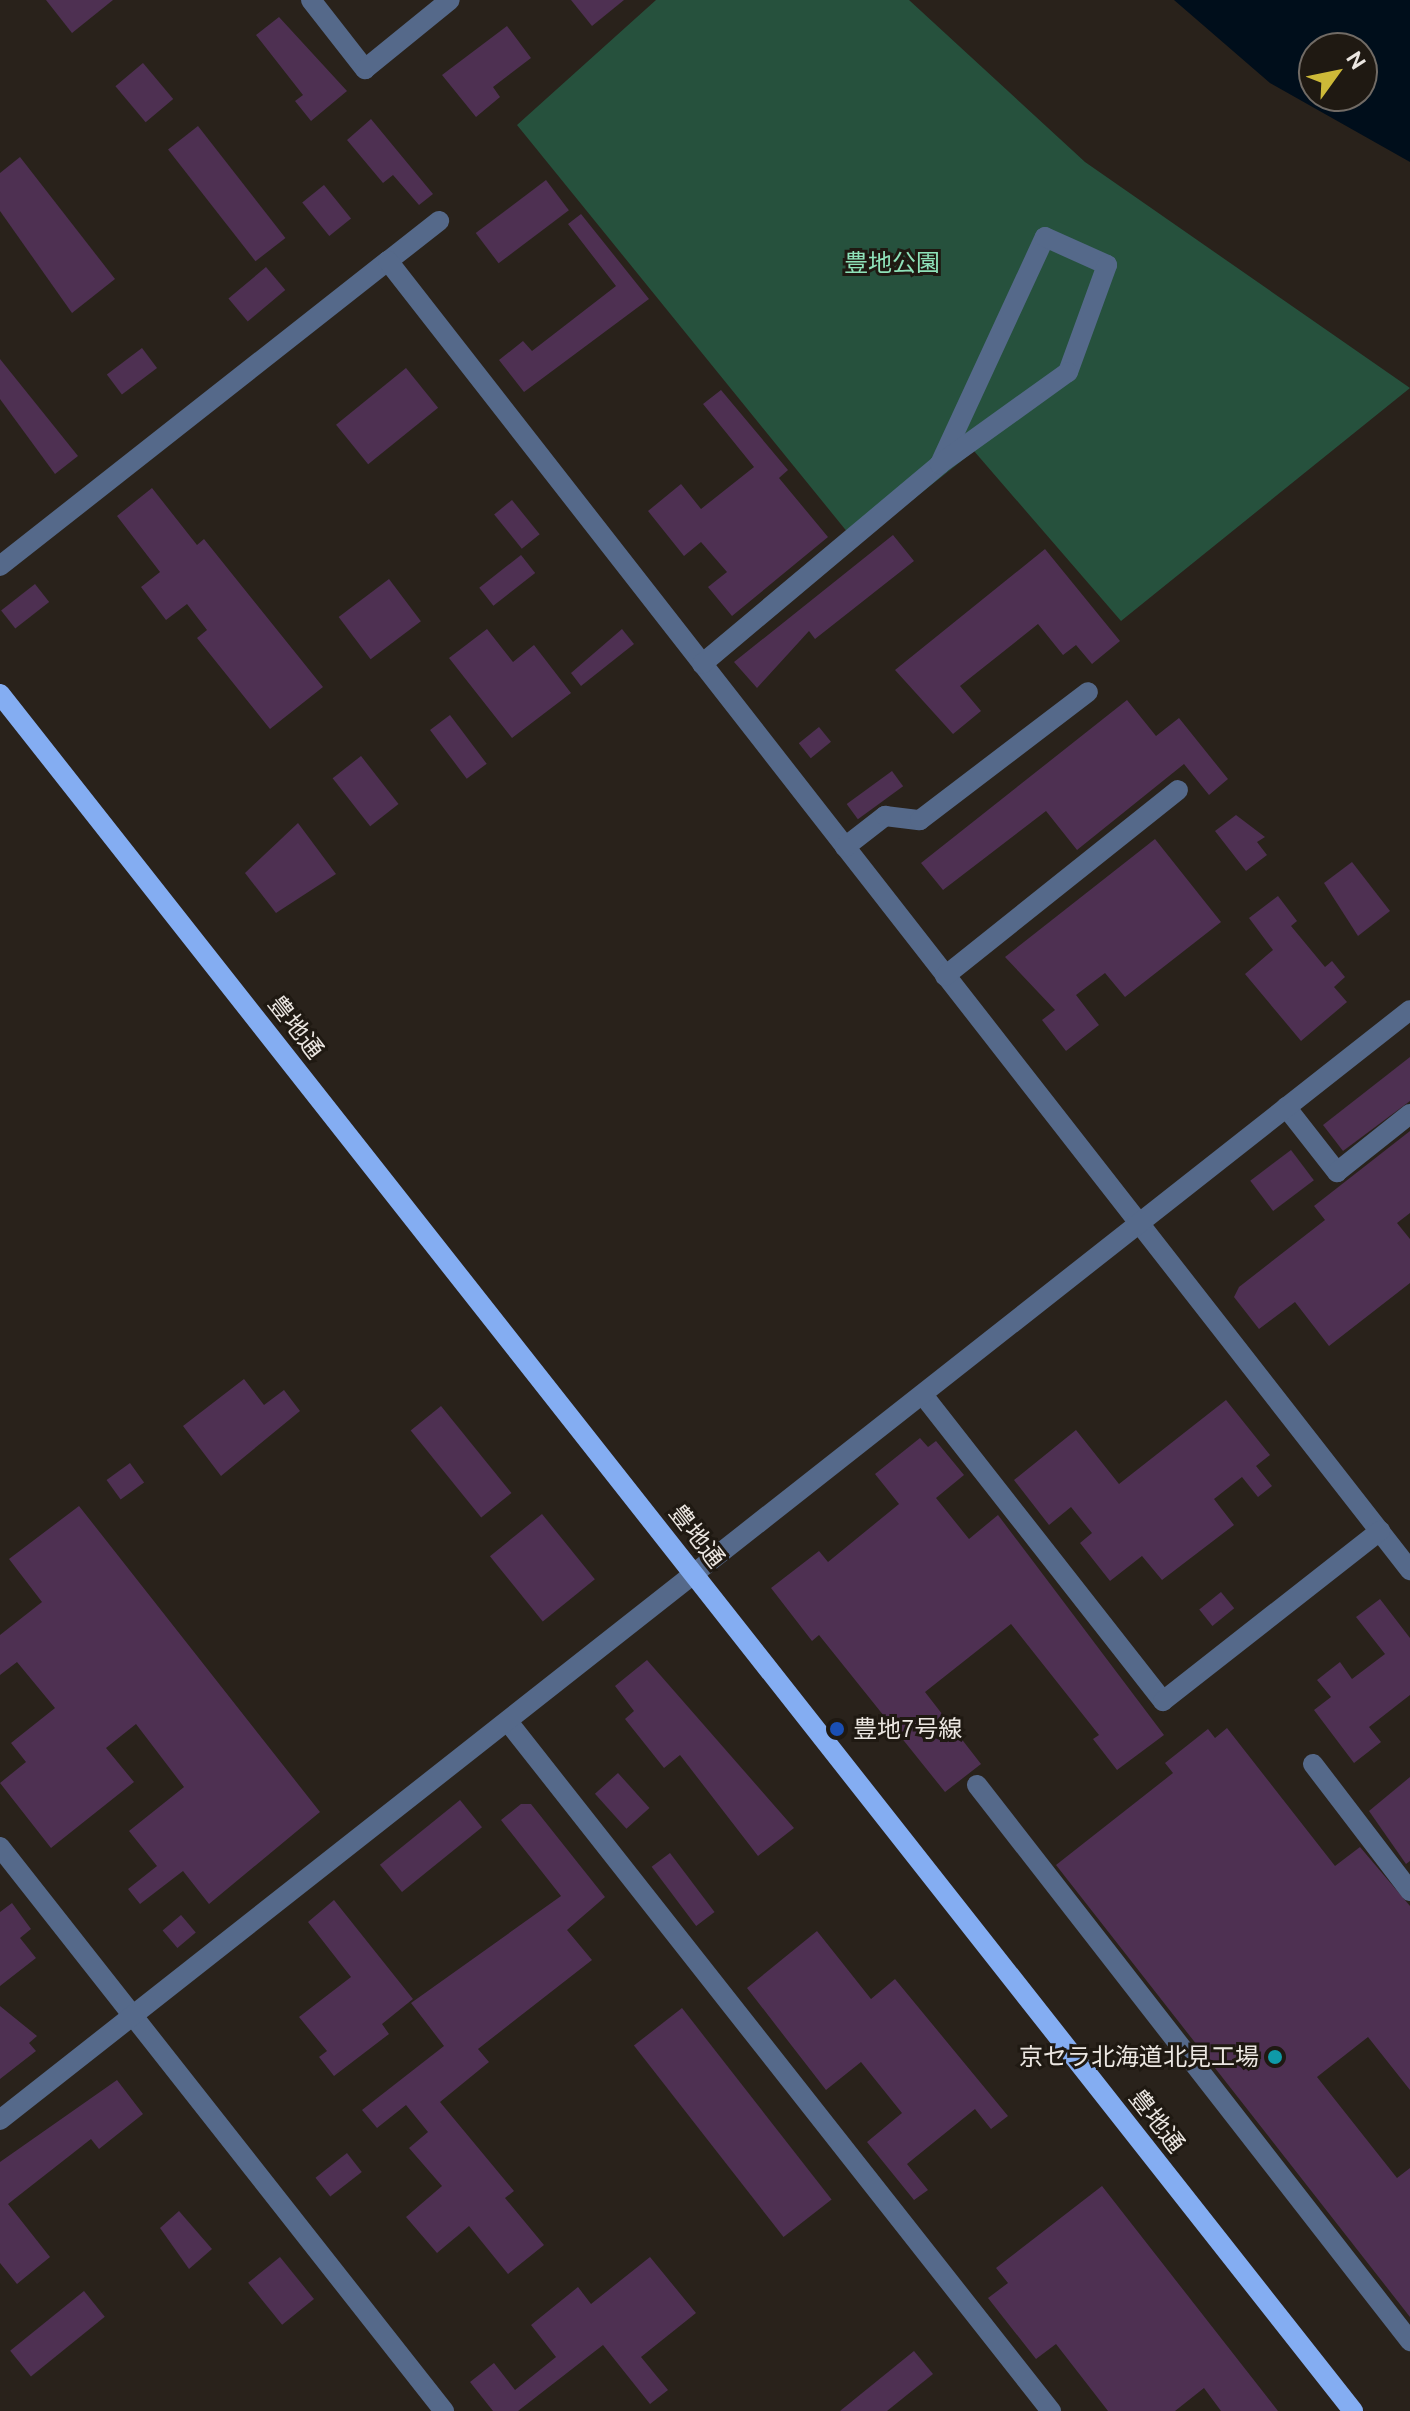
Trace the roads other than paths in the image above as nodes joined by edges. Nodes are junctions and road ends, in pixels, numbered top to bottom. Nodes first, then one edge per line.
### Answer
1 (311, 0) edge
2 (450, 0) edge
3 (439, 221) dead end
4 (388, 261) junction
5 (940, 464) junction
6 (0, 566) edge
7 (702, 664) junction
8 (1088, 692) dead end
9 (0, 694) edge
10 (1178, 790) dead end
11 (845, 847) junction
12 (945, 976) junction
13 (1406, 1020) edge
14 (1286, 1107) junction
15 (1410, 1114) edge
16 (1138, 1224) junction
17 (923, 1395) junction
18 (1380, 1531) junction
19 (1410, 1570) edge
20 (695, 1576) junction
21 (509, 1723) junction
22 (1313, 1764) dead end
23 (977, 1785) dead end
24 (0, 1847) edge
25 (1410, 1891) edge
26 (129, 2017) junction
27 (0, 2120) edge
28 (1410, 2341) edge
29 (444, 2411) edge
30 (1051, 2411) edge
31 (1353, 2411) edge

1 - 2 street
3 - 4 street
4 - 6 street
4 - 7 street
5 - 5 street
5 - 7 street
7 - 11 street
8 - 11 street
9 - 20 main road, 豊地通
10 - 12 street
11 - 12 street
12 - 16 street
13 - 14 street
14 - 15 street
14 - 16 street
16 - 17 street
16 - 18 street
17 - 18 street
17 - 20 street
18 - 19 street
20 - 21 street
20 - 31 main road, 豊地通
21 - 26 street
21 - 30 street
22 - 25 street
23 - 28 street
24 - 26 street
26 - 27 street
26 - 29 street

